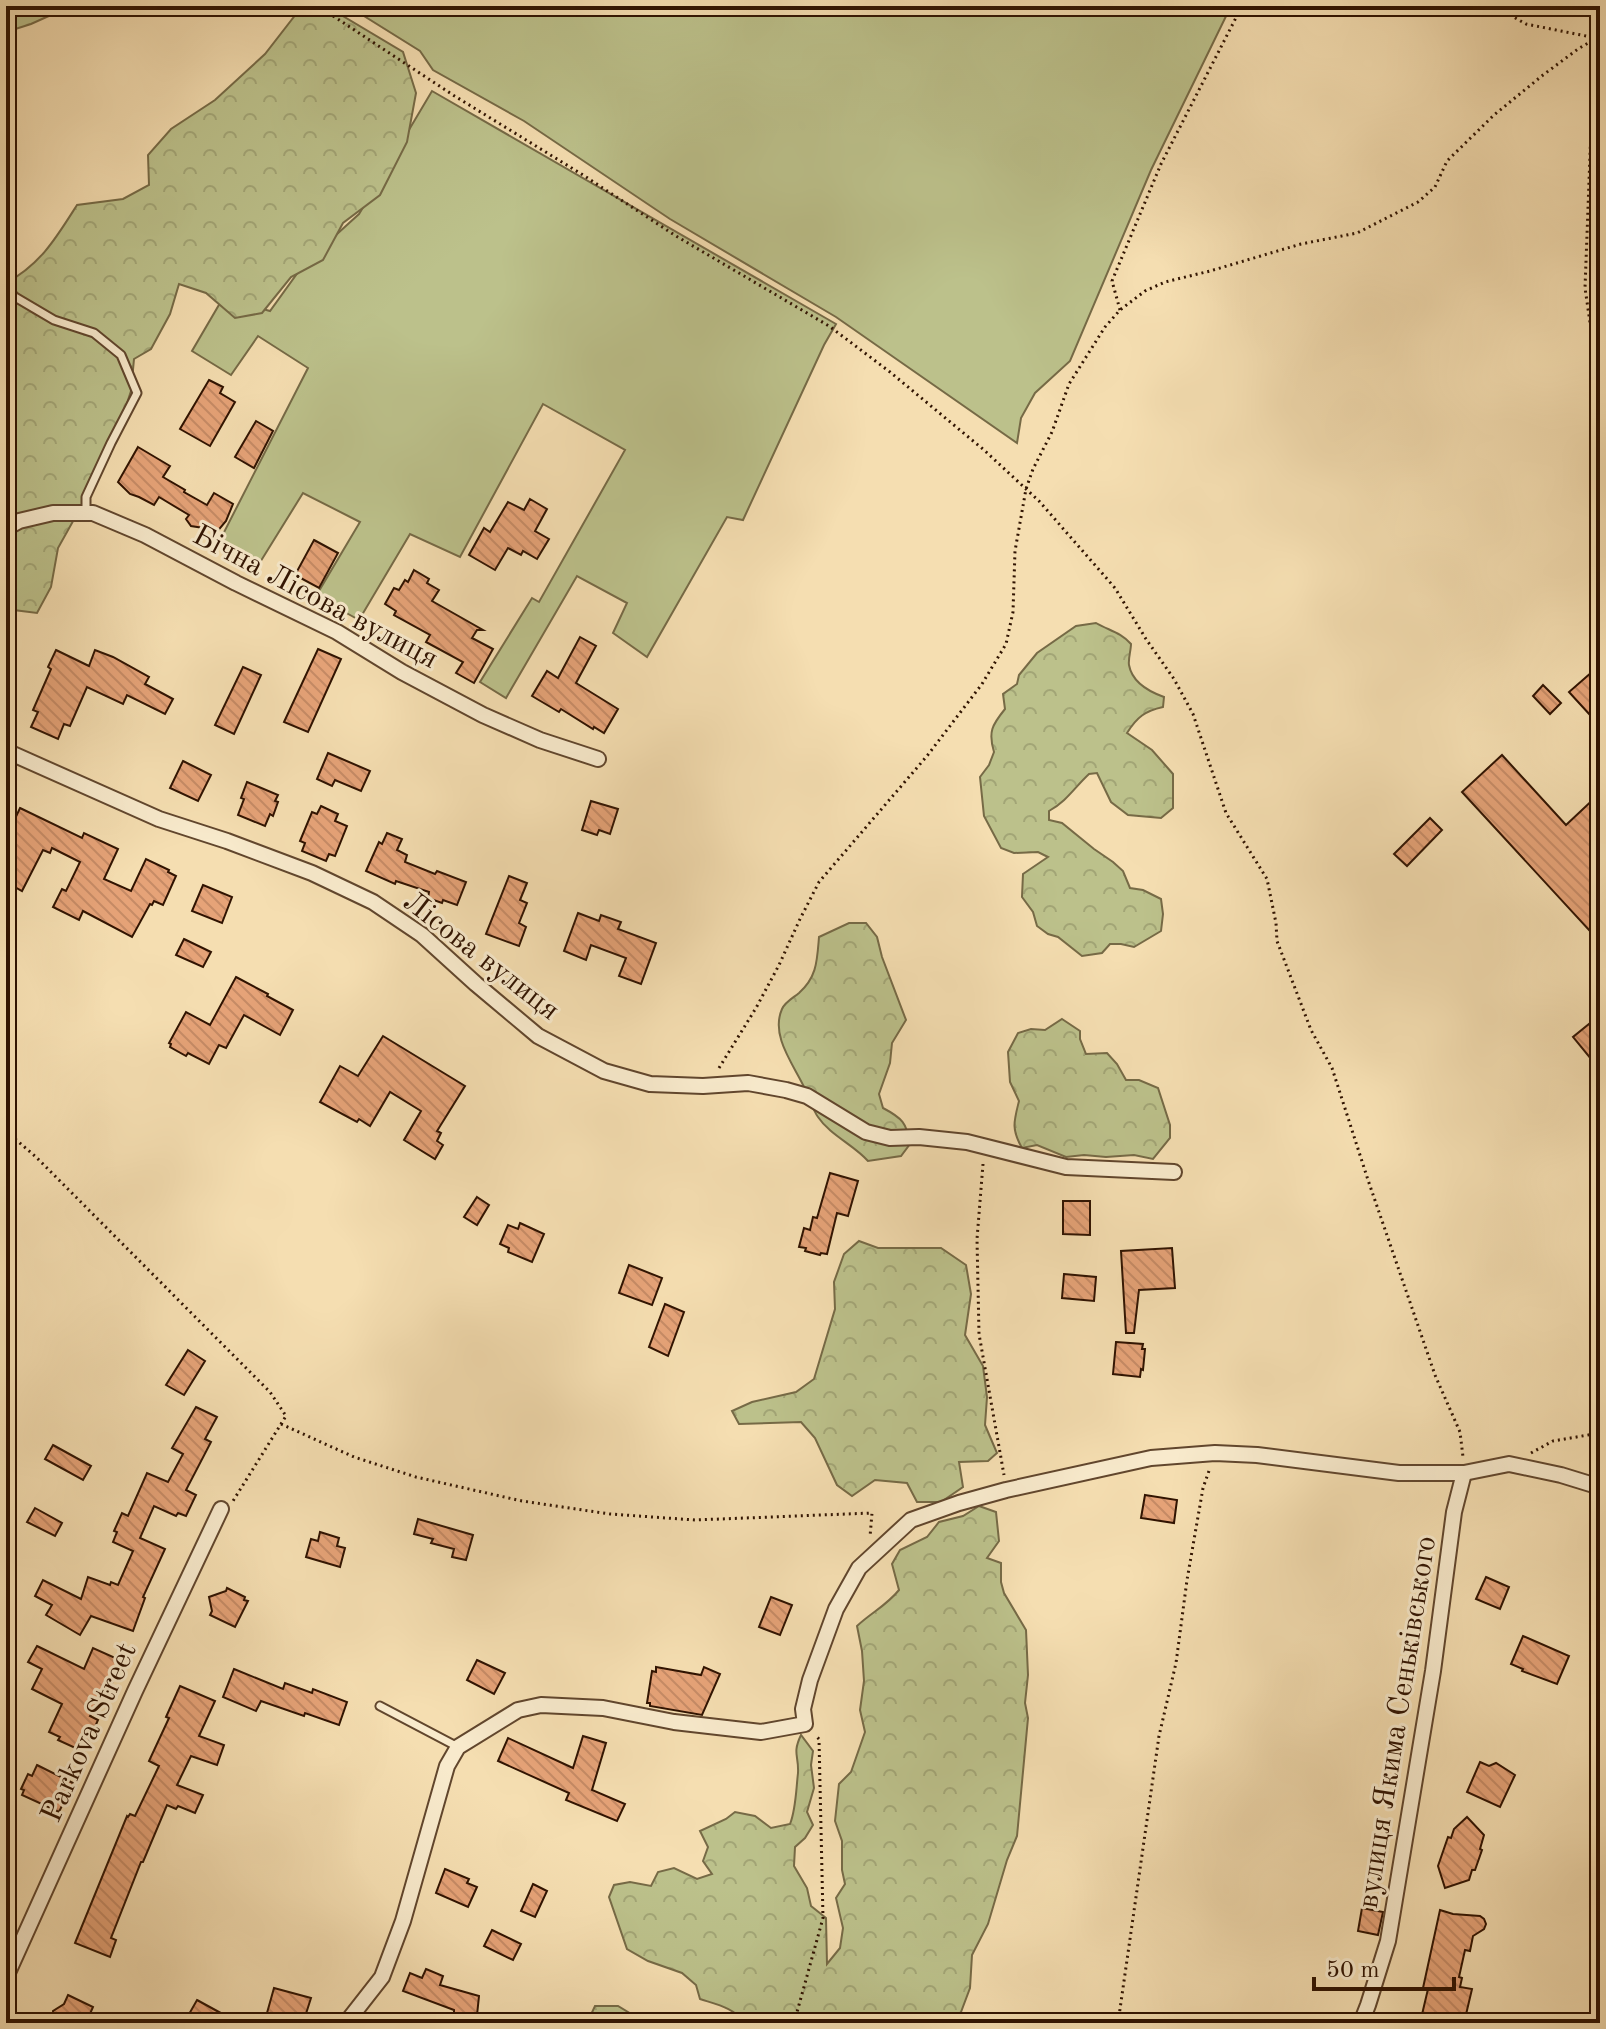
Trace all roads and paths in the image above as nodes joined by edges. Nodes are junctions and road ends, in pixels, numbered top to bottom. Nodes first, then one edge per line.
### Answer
1 (318, 6) edge
2 (1242, 6) edge
3 (1494, 6) edge
4 (1598, 37) edge
5 (1600, 76) edge
6 (6, 288) edge
7 (1120, 310) junction
8 (1600, 353) edge
9 (1026, 489) junction
10 (86, 513) junction
11 (6, 528) edge
12 (6, 751) edge
13 (598, 759) dead end
14 (712, 1085) junction
15 (6, 1131) edge
16 (985, 1147) junction
17 (1174, 1172) dead end
18 (281, 1424) junction
19 (1600, 1433) edge
20 (1215, 1453) junction
21 (1509, 1464) junction
22 (1464, 1473) junction
23 (1600, 1487) edge
24 (1006, 1490) junction
25 (221, 1509) joint
26 (868, 1560) junction
27 (380, 1706) dead end
28 (805, 1724) junction
29 (458, 1747) junction
30 (6, 1977) edge
31 (346, 2023) edge
32 (794, 2023) edge
33 (1118, 2023) edge
34 (1361, 2023) edge

1 - 9 path
2 - 7 path
3 - 4 path
4 - 7 path
5 - 8 path
6 - 10 lane
7 - 9 path
9 - 14 path
9 - 22 path
10 - 11 street, Бічна Лісова вулиця
10 - 13 street, Бічна Лісова вулиця
12 - 14 street, Лісова вулиця
14 - 16 street, Лісова вулиця
15 - 18 path
16 - 17 street, Лісова вулиця
16 - 24 path
18 - 25 path
18 - 26 path
19 - 21 path
20 - 22 street
20 - 24 street
20 - 33 path
21 - 22 street
21 - 23 street
22 - 34 street, вулиця Якима Сеньківського
24 - 26 street
25 - 30 street, Parkova Street
26 - 28 street
27 - 29 lane
28 - 29 street
28 - 32 path
29 - 31 street

